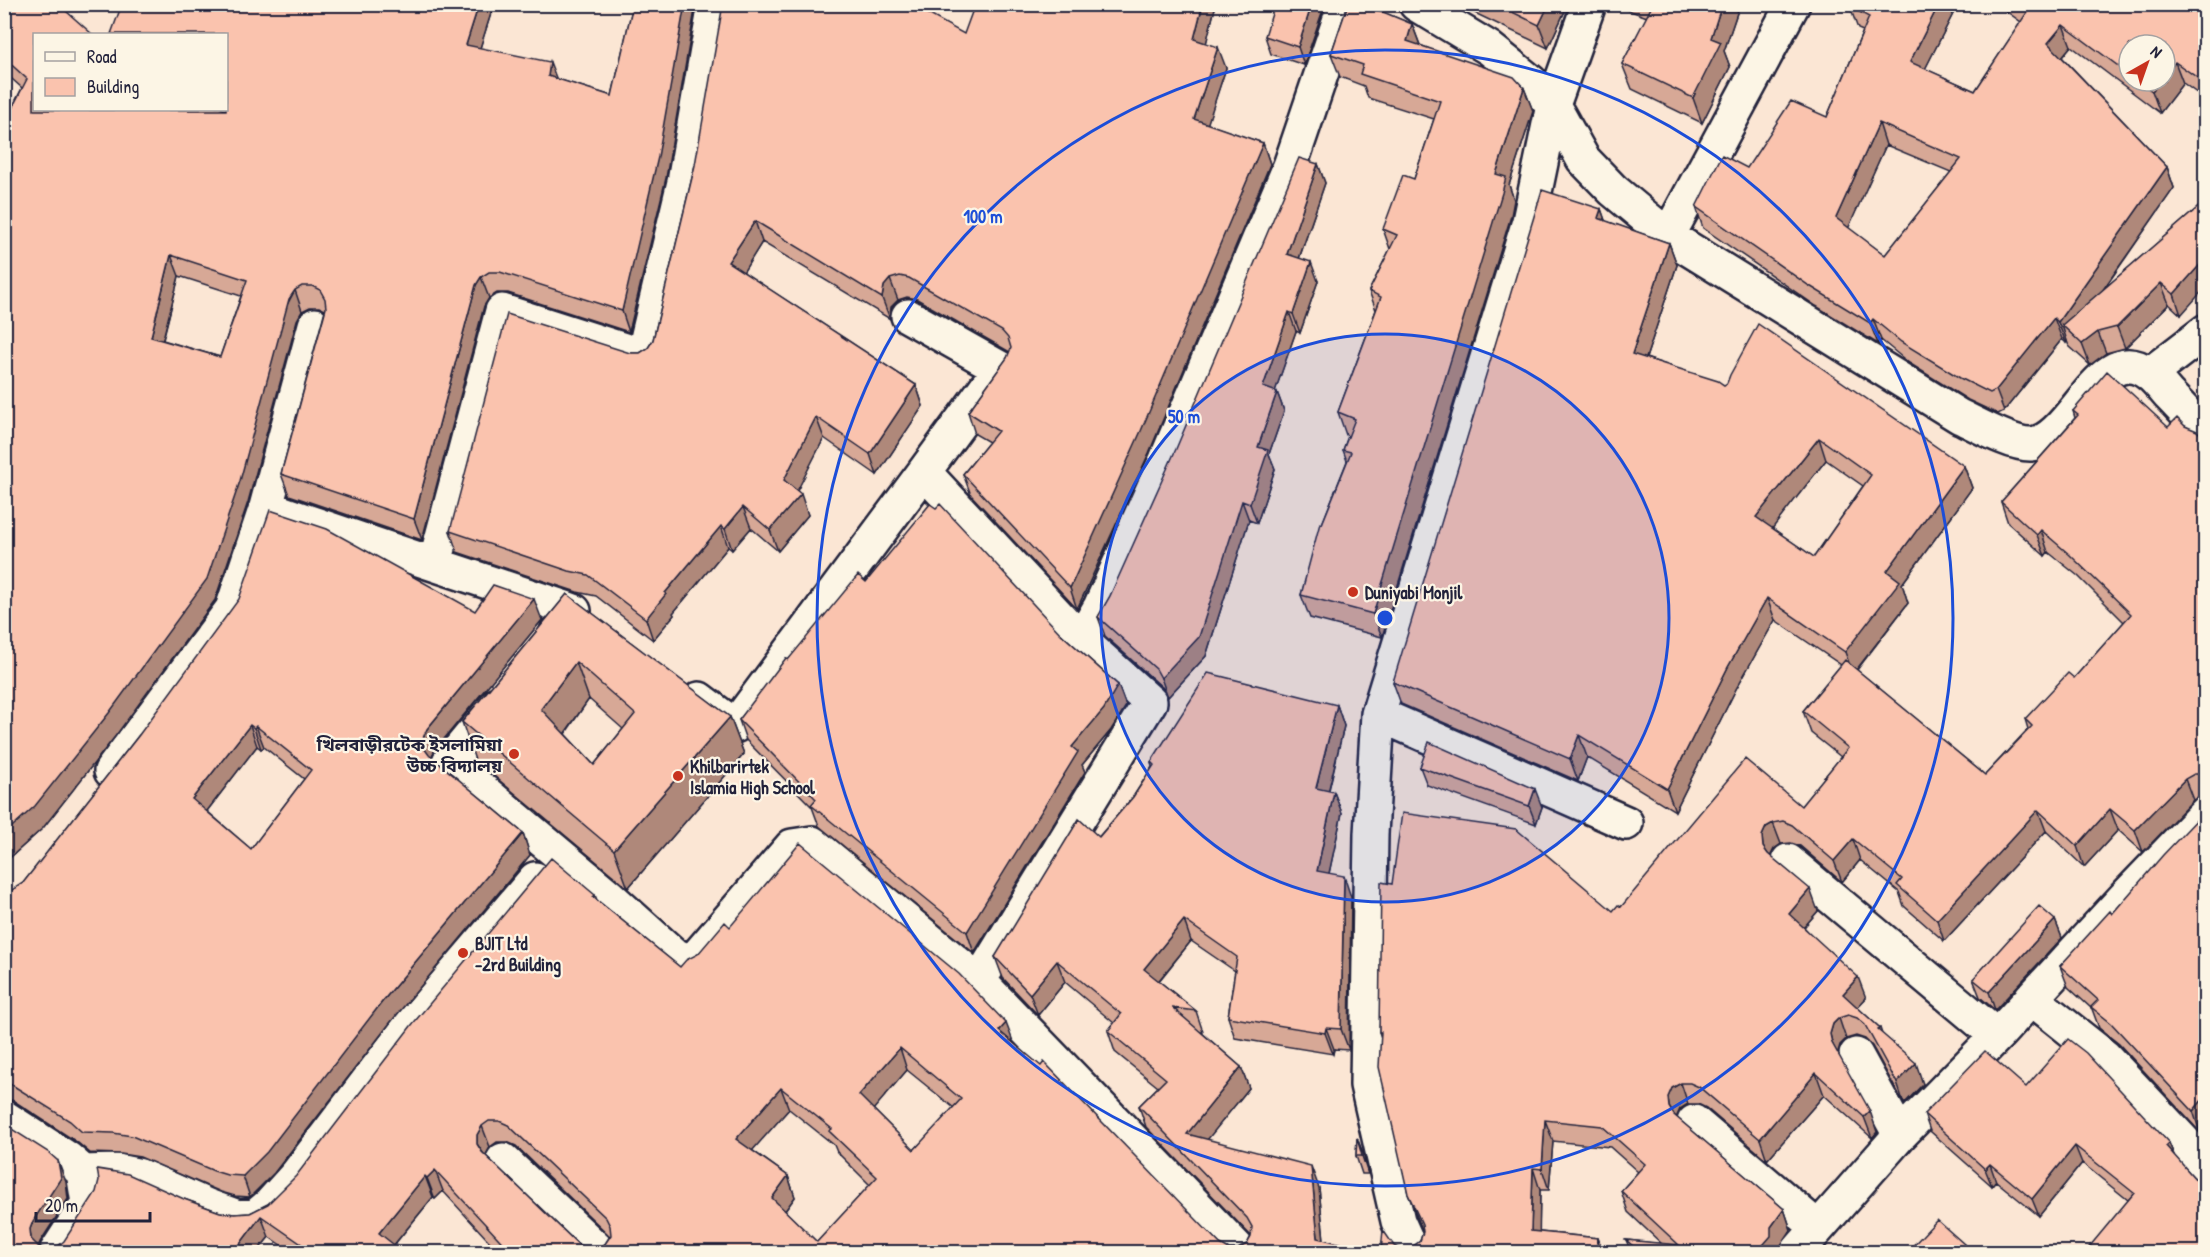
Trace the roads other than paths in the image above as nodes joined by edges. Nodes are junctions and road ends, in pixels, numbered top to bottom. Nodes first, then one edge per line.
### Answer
1 (715, 4) edge
2 (1345, 4) edge
3 (1416, 4) edge
4 (1588, 4) edge
5 (1792, 4) edge
6 (1553, 105) junction
7 (1668, 236) junction
8 (908, 316) dead end
9 (315, 326) dead end
10 (2205, 331) edge
11 (2150, 374) junction
12 (2205, 434) edge
13 (924, 472) junction
14 (266, 507) junction
15 (435, 563) junction
16 (574, 612) junction
17 (604, 626) edge
18 (1081, 640) junction
19 (537, 656) edge
20 (515, 682) edge
21 (679, 683) edge
22 (1378, 714) junction
23 (96, 790) edge
24 (1626, 823) dead end
25 (2201, 827) edge
26 (557, 852) junction
27 (1788, 861) dead end
28 (979, 981) junction
29 (2031, 998) junction
30 (1997, 1036) junction
31 (1856, 1055) dead end
32 (4, 1117) edge
33 (1694, 1122) dead end
34 (1900, 1136) junction
35 (503, 1160) dead end
36 (2205, 1166) edge
37 (83, 1172) junction
38 (1818, 1228) junction
39 (56, 1252) edge
40 (600, 1252) edge
41 (1241, 1252) edge
42 (1412, 1252) edge
43 (1797, 1252) edge

1 - 15 street
2 - 18 street
3 - 6 street
4 - 6 street
5 - 7 street
6 - 7 street
6 - 22 street
7 - 11 street
8 - 13 street
9 - 14 street
10 - 11 street
11 - 12 street
13 - 18 street
13 - 21 street
14 - 15 street
14 - 23 street
15 - 16 street
16 - 17 street
16 - 19 street
18 - 28 street
20 - 26 street
22 - 24 street
22 - 42 street
25 - 29 street
26 - 28 street
26 - 37 street
27 - 30 street
28 - 41 street
29 - 30 street
29 - 36 street
30 - 34 street
31 - 34 street
32 - 37 street
33 - 38 street
34 - 38 street
35 - 40 street
37 - 39 street
38 - 43 street

